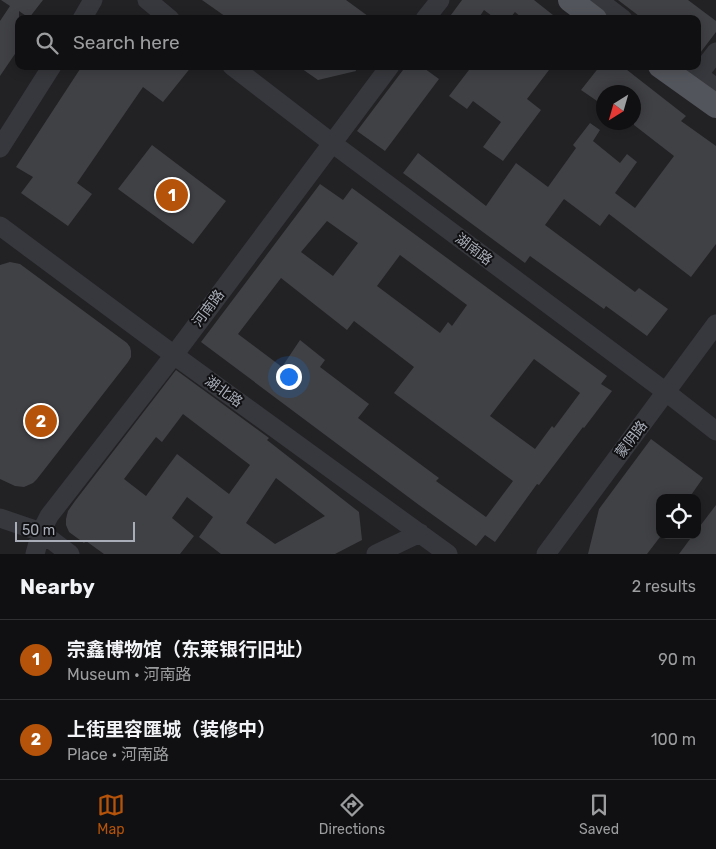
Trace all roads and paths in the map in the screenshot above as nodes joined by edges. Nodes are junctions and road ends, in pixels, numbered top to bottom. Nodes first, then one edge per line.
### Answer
1 (93, 0) edge
2 (146, 0) edge
3 (440, 0) edge
4 (570, 0) edge
5 (598, 0) edge
6 (84, 15) edge
7 (165, 15) edge
8 (429, 15) edge
9 (590, 15) edge
10 (618, 15) edge
11 (716, 52) edge
12 (701, 67) edge
13 (49, 70) edge
14 (237, 70) edge
15 (387, 70) edge
16 (673, 70) edge
17 (692, 76) edge
18 (716, 88) edge
19 (716, 106) edge
20 (332, 143) junction
21 (0, 148) edge
22 (0, 226) edge
23 (716, 324) edge
24 (174, 355) junction
25 (666, 392) junction
26 (716, 431) edge
27 (0, 518) edge
28 (41, 532) junction
29 (420, 533) junction
30 (35, 554) edge
31 (70, 554) edge
32 (376, 554) edge
33 (448, 554) edge
34 (546, 554) edge

1 - 6 street
2 - 7 street
3 - 8 street
4 - 9 main road
5 - 10 street
11 - 12 street
13 - 21 street
14 - 20 street, 湖南路
15 - 20 street, 河南路
16 - 17 main road
17 - 18 street
17 - 19 main road
20 - 24 street, 河南路
20 - 25 street, 湖南路
22 - 24 street, 湖北路
23 - 25 street, 蒙阴路
24 - 28 street, 河南路
24 - 29 street, 湖北路
25 - 26 street, 湖南路
25 - 34 street, 蒙阴路
27 - 28 street
28 - 30 street, 河南路
28 - 31 street
29 - 32 street
29 - 33 street, 湖北路

